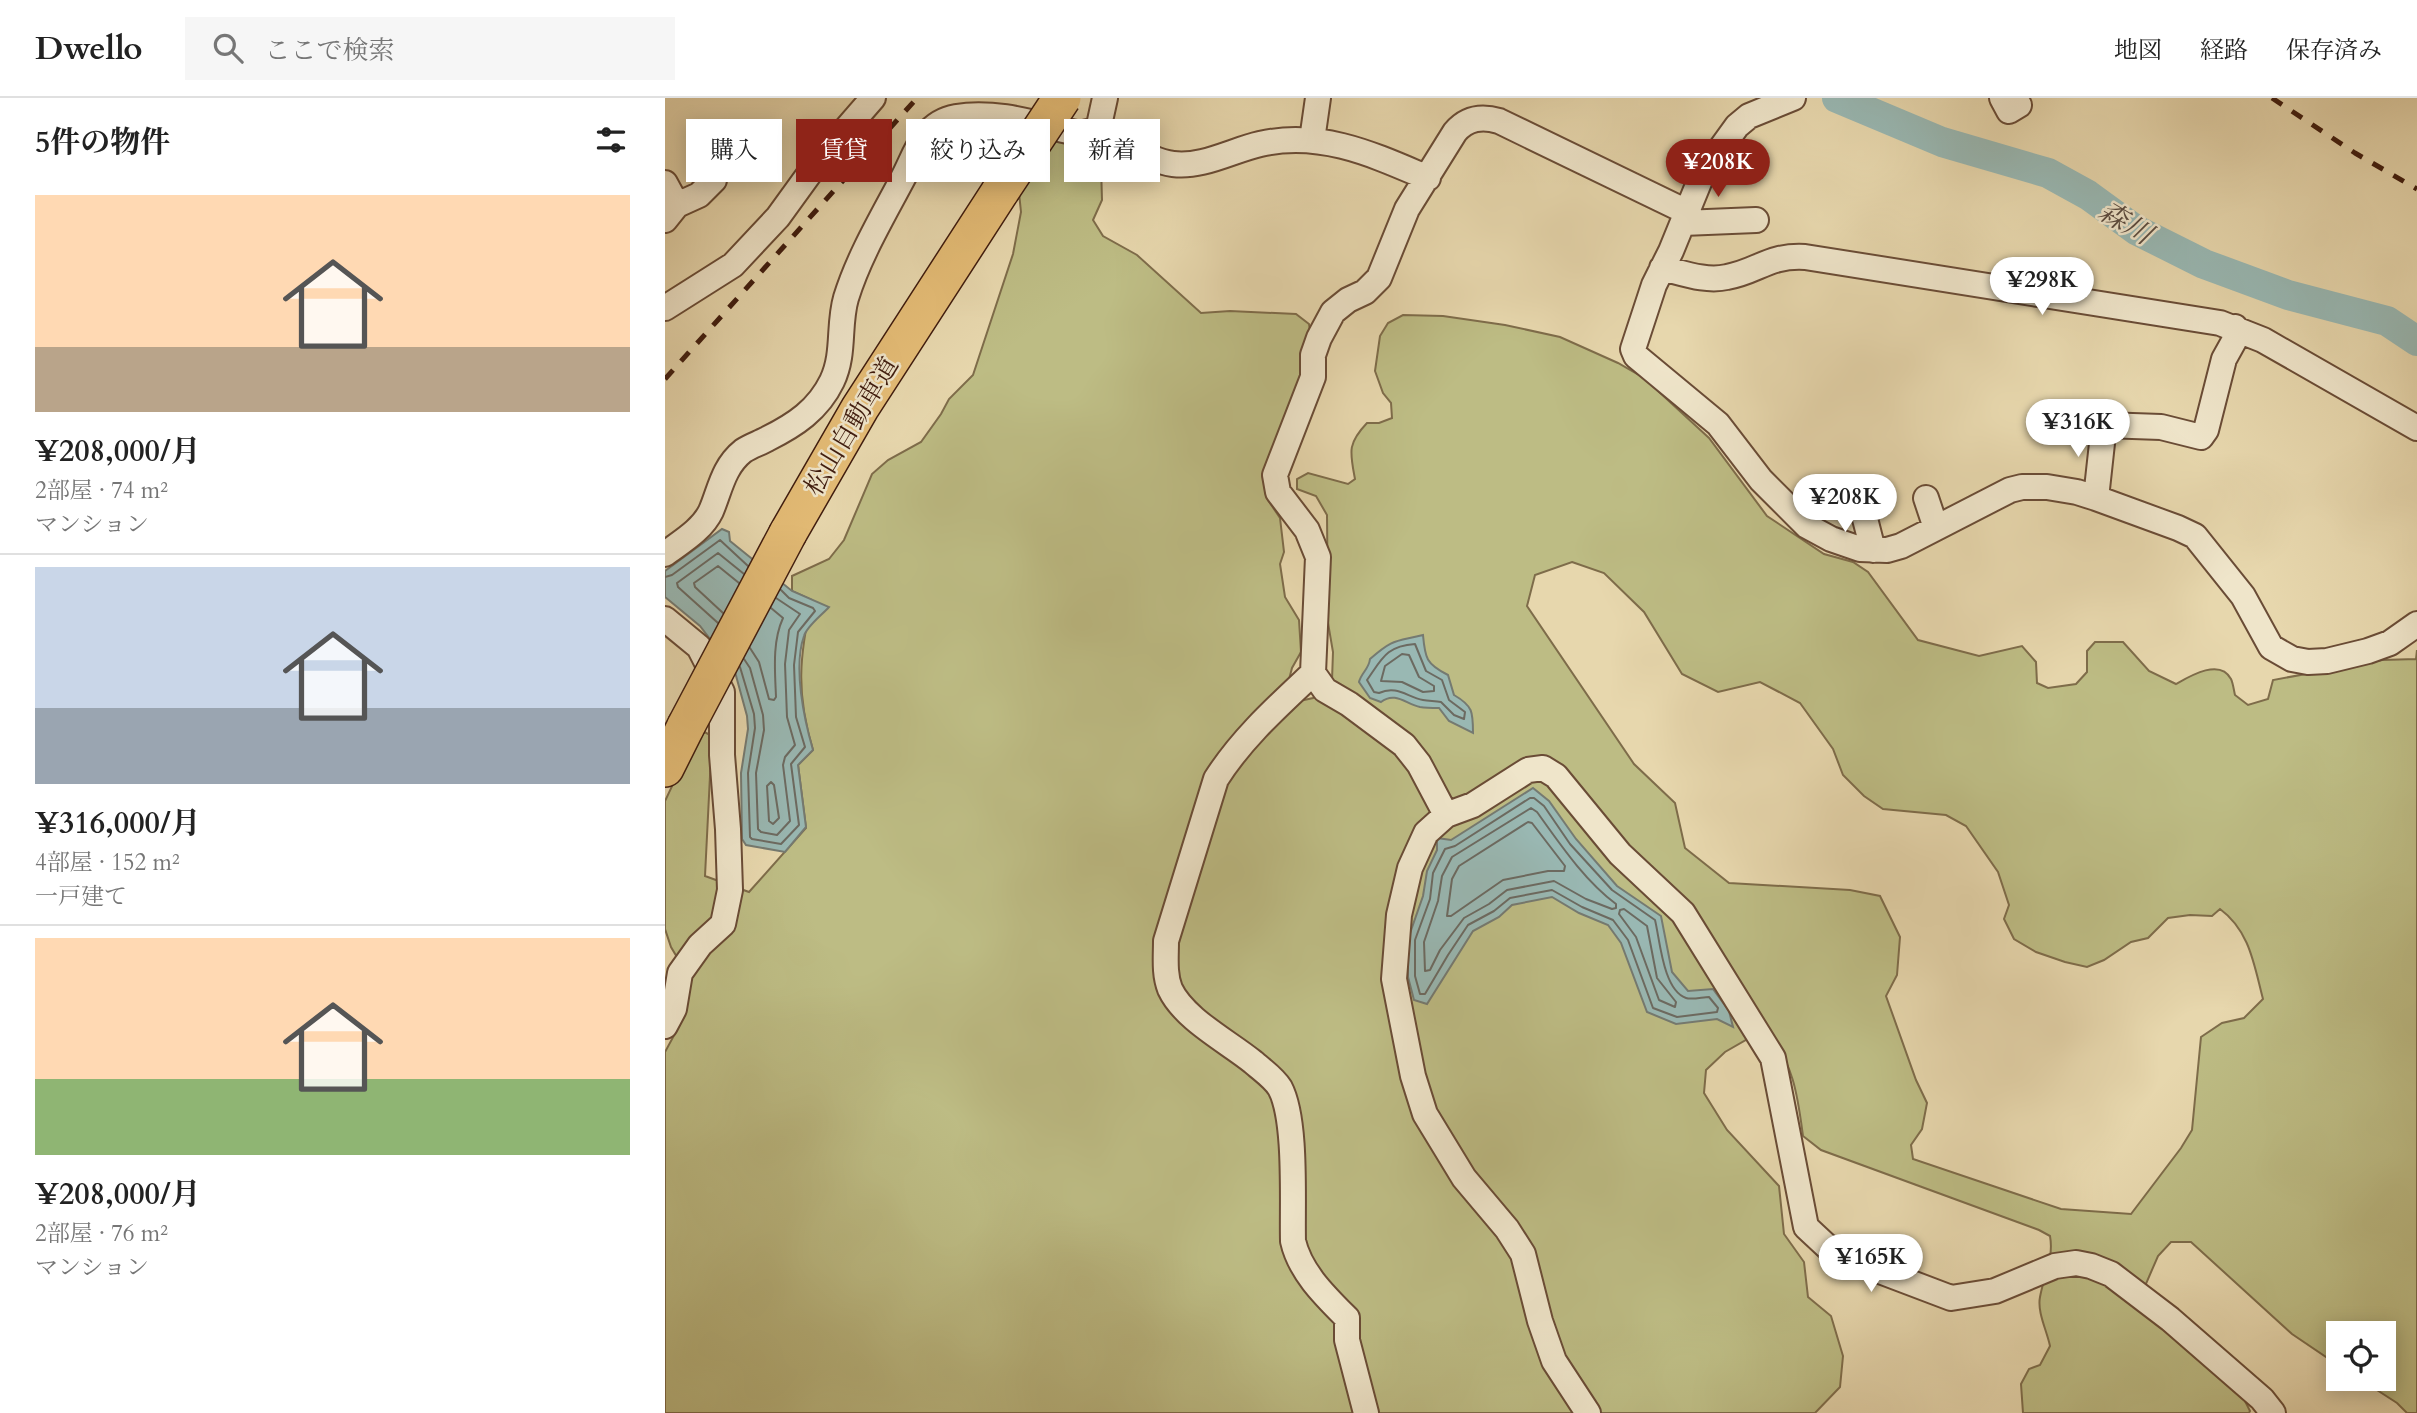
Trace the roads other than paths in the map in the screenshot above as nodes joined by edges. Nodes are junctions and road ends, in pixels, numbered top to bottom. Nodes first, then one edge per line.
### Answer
1 (873, 98) edge
2 (1062, 98) edge
3 (1105, 98) edge
4 (1318, 98) edge
5 (1791, 99) edge
6 (1100, 119) edge
7 (1064, 128) edge
8 (1312, 140) junction
9 (1160, 161) edge
10 (1428, 178) junction
11 (712, 182) edge
12 (665, 183) edge
13 (671, 212) edge
14 (1685, 217) junction
15 (1756, 220) dead end
16 (1663, 268) junction
17 (665, 308) edge
18 (2235, 327) junction
19 (2417, 428) edge
20 (1926, 498) dead end
21 (2096, 498) junction
22 (1862, 507) dead end
23 (1936, 528) junction
24 (1873, 551) junction
25 (665, 554) edge
26 (665, 619) edge
27 (2417, 624) edge
28 (1313, 673) junction
29 (665, 768) edge
30 (1446, 816) junction
31 (665, 1026) edge
32 (1366, 1413) edge
33 (1588, 1413) edge
34 (2273, 1413) edge

1 - 17 street
2 - 29 highway, 松山自動車道, bridge
3 - 6 street
4 - 8 street
5 - 14 street
7 - 25 street
8 - 9 street
8 - 10 street
10 - 14 street
10 - 28 street
11 - 13 street
12 - 13 street
14 - 15 street
14 - 16 street
16 - 18 street
16 - 24 street
18 - 19 street
18 - 21 street
20 - 23 street
21 - 23 street
21 - 27 street
22 - 24 street
23 - 24 street
26 - 31 street
28 - 30 street
28 - 32 street
30 - 33 street
30 - 34 street

